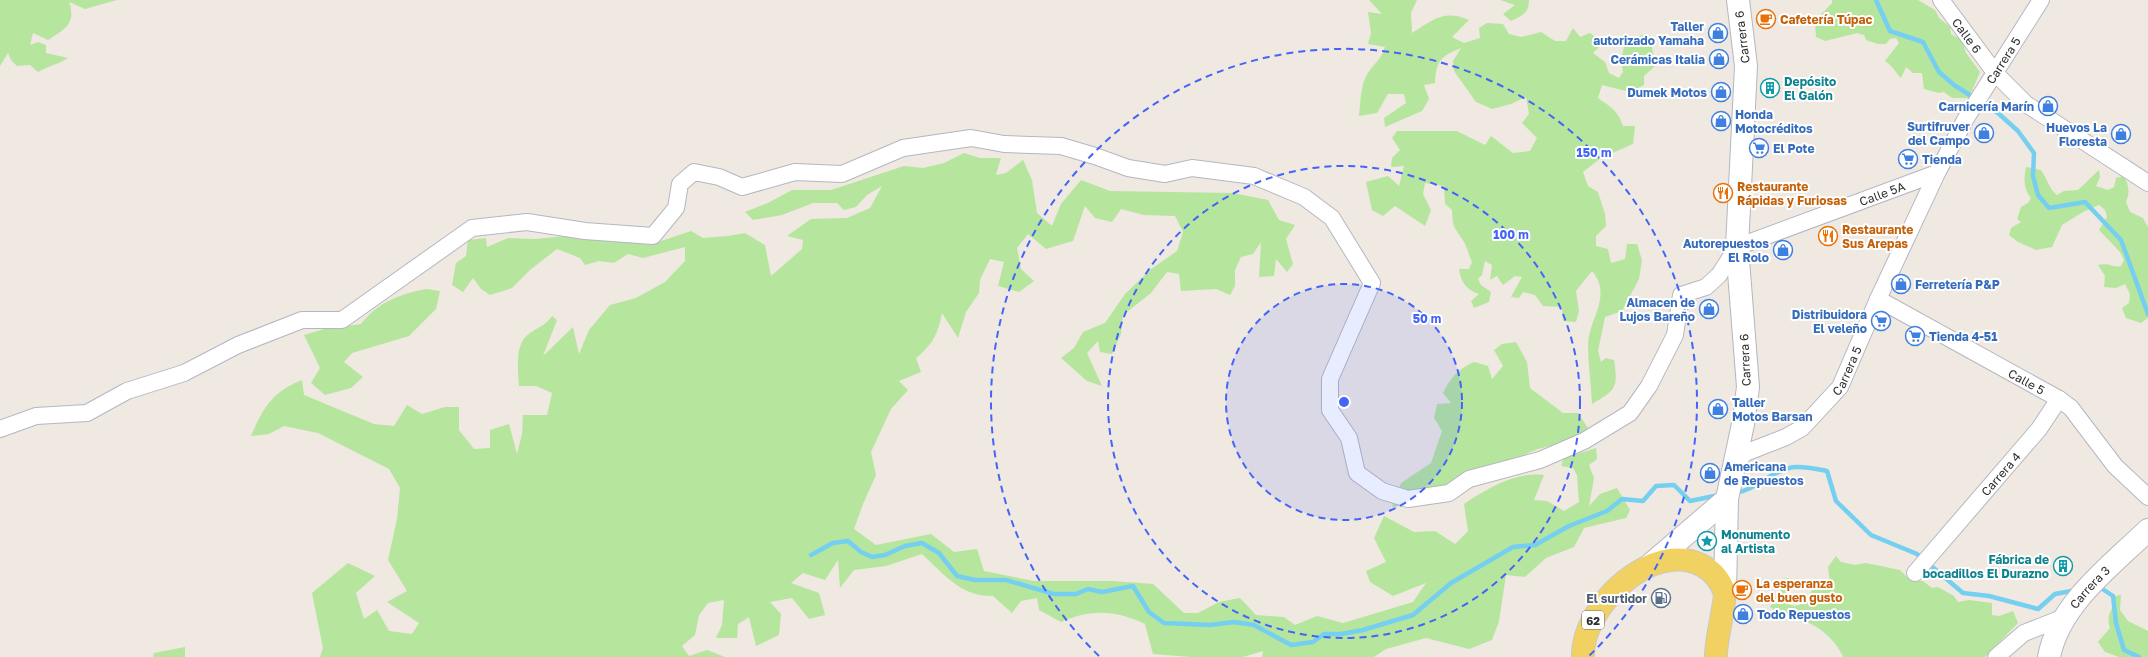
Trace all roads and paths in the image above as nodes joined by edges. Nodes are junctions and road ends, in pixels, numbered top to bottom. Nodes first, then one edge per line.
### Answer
1 (1738, 0) edge
2 (1941, 0) edge
3 (2041, 0) edge
4 (1996, 74) junction
5 (1937, 173) junction
6 (2148, 183) edge
7 (1737, 247) junction
8 (1878, 299) junction
9 (2059, 399) junction
10 (0, 429) edge
11 (1733, 467) junction
12 (2148, 497) edge
13 (1727, 499) junction
14 (2148, 530) edge
15 (1650, 565) junction
16 (1915, 573) dead end
17 (1725, 592) junction
18 (2067, 616) junction
19 (1583, 657) edge
20 (1716, 657) edge
21 (1996, 657) edge
22 (2049, 657) edge

1 - 7 main road, Carrera 6
2 - 4 street, Calle 6
3 - 4 street, Carrera 5
4 - 5 street, Carrera 5
4 - 6 street, Calle 6
5 - 7 street, Calle 5A
5 - 8 street, Carrera 5
7 - 10 street
7 - 11 main road, Carrera 6
8 - 9 street, Calle 5
8 - 11 street, Carrera 5
9 - 12 street, Calle 5
9 - 16 street, Carrera 4
11 - 13 main road, Carrera 6
13 - 15 main road
13 - 17 main road
14 - 18 main road, Carrera 3
15 - 17 main road, 62
15 - 19 main road, 62
17 - 20 main road
18 - 21 street
18 - 22 main road, Carrera 3

